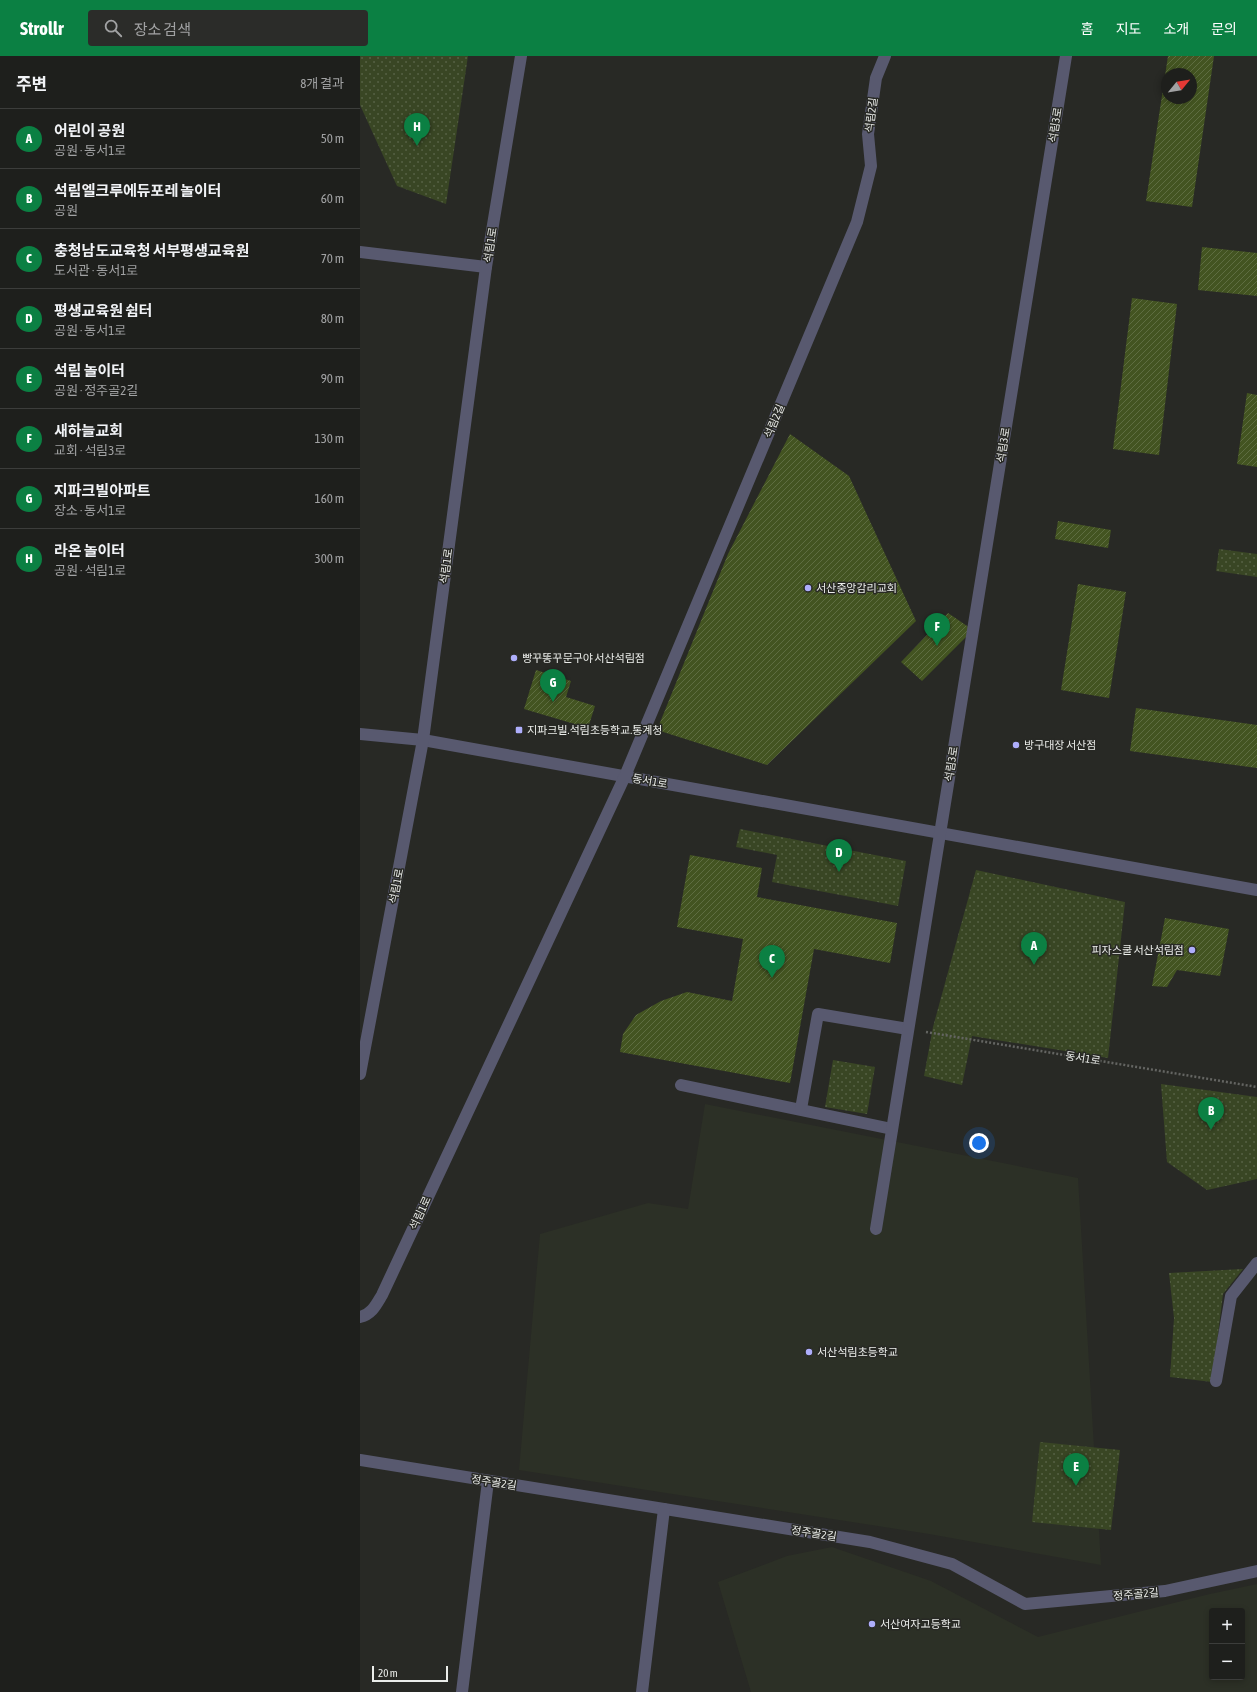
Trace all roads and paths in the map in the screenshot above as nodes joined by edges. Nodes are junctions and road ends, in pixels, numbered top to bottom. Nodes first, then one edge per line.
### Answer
1 (521, 56) edge
2 (885, 56) edge
3 (1066, 56) edge
4 (360, 252) edge
5 (486, 267) junction
6 (360, 734) edge
7 (423, 740) junction
8 (625, 776) junction
9 (940, 833) junction
10 (1257, 890) edge
11 (908, 1029) junction
12 (360, 1074) edge
13 (681, 1085) dead end
14 (1257, 1086) edge
15 (801, 1109) junction
16 (892, 1128) junction
17 (876, 1230) dead end
18 (1257, 1263) edge
19 (360, 1317) edge
20 (1216, 1381) dead end
21 (360, 1460) edge
22 (488, 1481) junction
23 (664, 1509) junction
24 (1257, 1571) edge
25 (462, 1692) edge
26 (642, 1692) edge

1 - 5 street, 석림1로
2 - 8 street, 석림2길
3 - 9 street, 석림3로
4 - 5 street
5 - 7 street, 석림1로
6 - 7 street, 동서1로
7 - 8 street, 동서1로
7 - 12 street, 석림1로
8 - 9 street, 동서1로
8 - 19 street, 석림1로
9 - 10 street, 동서1로
9 - 11 street
11 - 14 path, 동서1로
11 - 15 street
11 - 16 street
13 - 15 street
15 - 16 street
16 - 17 street
18 - 20 street
21 - 22 street, 정주골2길
22 - 23 street, 정주골2길
22 - 25 street
23 - 24 street, 정주골2길
23 - 26 street

